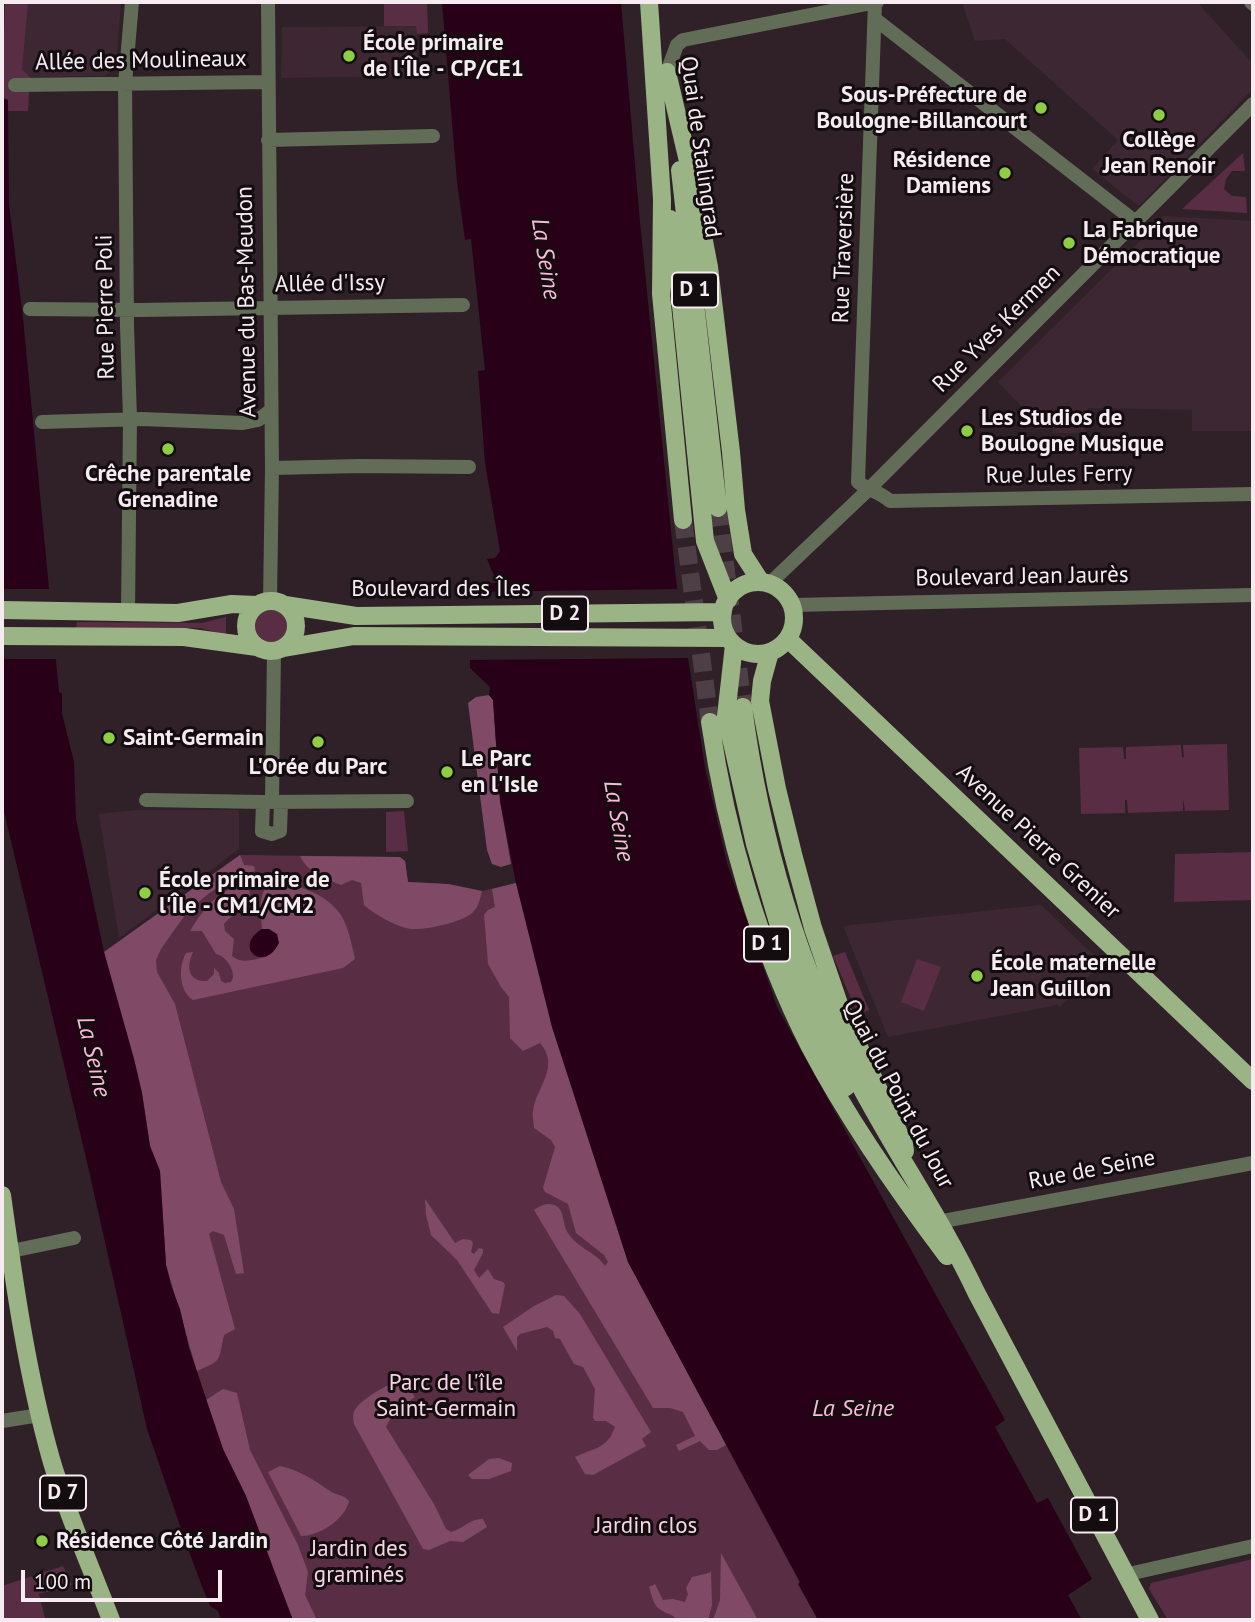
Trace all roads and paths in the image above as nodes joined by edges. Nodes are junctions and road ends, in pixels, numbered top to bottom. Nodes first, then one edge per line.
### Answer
1 (132, 2) edge
2 (268, 2) edge
3 (650, 2) edge
4 (876, 2) edge
5 (875, 19) junction
6 (667, 72) junction
7 (268, 82) junction
8 (15, 85) dead end
9 (125, 85) junction
10 (1253, 104) edge
11 (433, 136) dead end
12 (268, 140) junction
13 (662, 199) junction
14 (1137, 223) junction
15 (463, 305) dead end
16 (269, 307) junction
17 (30, 309) dead end
18 (127, 310) junction
19 (271, 410) junction
20 (131, 419) junction
21 (42, 422) dead end
22 (243, 423) junction
23 (271, 445) junction
24 (469, 467) dead end
25 (272, 468) junction
26 (869, 490) junction
27 (1253, 494) edge
28 (718, 510) junction
29 (683, 520) tunnel mouth
30 (765, 583) junction
31 (1253, 595) edge
32 (271, 604) junction
33 (725, 606) junction
34 (792, 606) junction
35 (2, 610) edge
36 (128, 612) junction
37 (2, 636) edge
38 (788, 639) junction
39 (731, 641) junction
40 (272, 649) junction
41 (770, 652) junction
42 (760, 701) junction
43 (734, 706) junction
44 (710, 722) tunnel mouth
45 (146, 800) dead end
46 (407, 801) dead end
47 (272, 802) junction
48 (1253, 1081) edge
49 (870, 1148) junction
50 (1253, 1163) edge
51 (908, 1172) junction
52 (2, 1195) edge
53 (938, 1222) junction
54 (74, 1238) dead end
55 (6, 1252) edge
56 (976, 1292) junction
57 (40, 1415) junction
58 (2, 1421) edge
59 (1253, 1546) edge
60 (91, 1568) junction
61 (1124, 1575) junction
62 (111, 1620) edge
63 (121, 1620) edge
64 (1150, 1620) edge

1 - 9 street, Rue Pierre Poli
2 - 7 street, Avenue du Bas-Meudon
3 - 6 main road, Quai de Stalingrad / D 1
3 - 13 main road, Quai de Stalingrad / D 1
4 - 5 street, Rue Traversière
4 - 6 street
5 - 14 street
5 - 26 street, Rue Traversière
6 - 28 main road, Quai de Stalingrad / D 1
7 - 9 street, Allée des Moulineaux
7 - 12 street, Avenue du Bas-Meudon
8 - 9 street, Allée des Moulineaux
9 - 18 street, Rue Pierre Poli
10 - 14 street, Rue Yves Kermen
11 - 12 street
12 - 16 street, Avenue du Bas-Meudon
13 - 28 main road, D 1
13 - 29 main road, D 1
14 - 26 street, Rue Yves Kermen
15 - 16 street, Allée d'Issy
16 - 18 street, Allée d'Issy
16 - 19 street, Avenue du Bas-Meudon
17 - 18 street, Allée d'Issy
18 - 20 street, Rue Pierre Poli
19 - 22 street
19 - 23 street, Avenue du Bas-Meudon
20 - 21 street
20 - 22 street
20 - 36 street, Rue Pierre Poli
22 - 23 street
23 - 25 street, Avenue du Bas-Meudon
24 - 25 street
25 - 32 street, Avenue du Bas-Meudon
26 - 27 street, Rue Jules Ferry
26 - 30 street, Rue Yves Kermen
28 - 30 main road, D 1
28 - 33 main road, D 1
30 - 33 main road
30 - 34 main road
31 - 34 street, Boulevard Jean Jaurès
32 - 33 main road, Boulevard des Îles / D 2
32 - 36 main road, Boulevard des Îles
32 - 40 main road
32 - 40 main road
33 - 39 main road
34 - 38 main road
35 - 36 main road, Boulevard des Îles
37 - 40 main road, Boulevard des Îles / D 2
38 - 41 main road
38 - 48 main road, Avenue Pierre Grenier
39 - 40 main road, Boulevard des Îles / D 2
39 - 41 main road
39 - 43 main road, D 1
40 - 47 street
41 - 42 main road
42 - 43 main road
42 - 51 main road
43 - 49 main road, D 1
43 - 51 main road, Quai du Point du Jour / D 1
44 - 49 main road, D 1
45 - 47 street
46 - 47 street
49 - 56 main road, Quai du Point du Jour / D 1
50 - 53 street, Rue de Seine
51 - 53 main road, Quai du Point du Jour / D 1
52 - 55 main road, D 7
53 - 56 main road, Quai du Point du Jour / D 1
54 - 55 street
55 - 57 main road, D 7
56 - 61 main road, Quai du Point du Jour / D 1
57 - 58 street
57 - 60 main road, D 7
59 - 61 street
60 - 62 main road, D 7
60 - 63 main road, D 7
61 - 64 main road, Quai du Point du Jour / D 1

